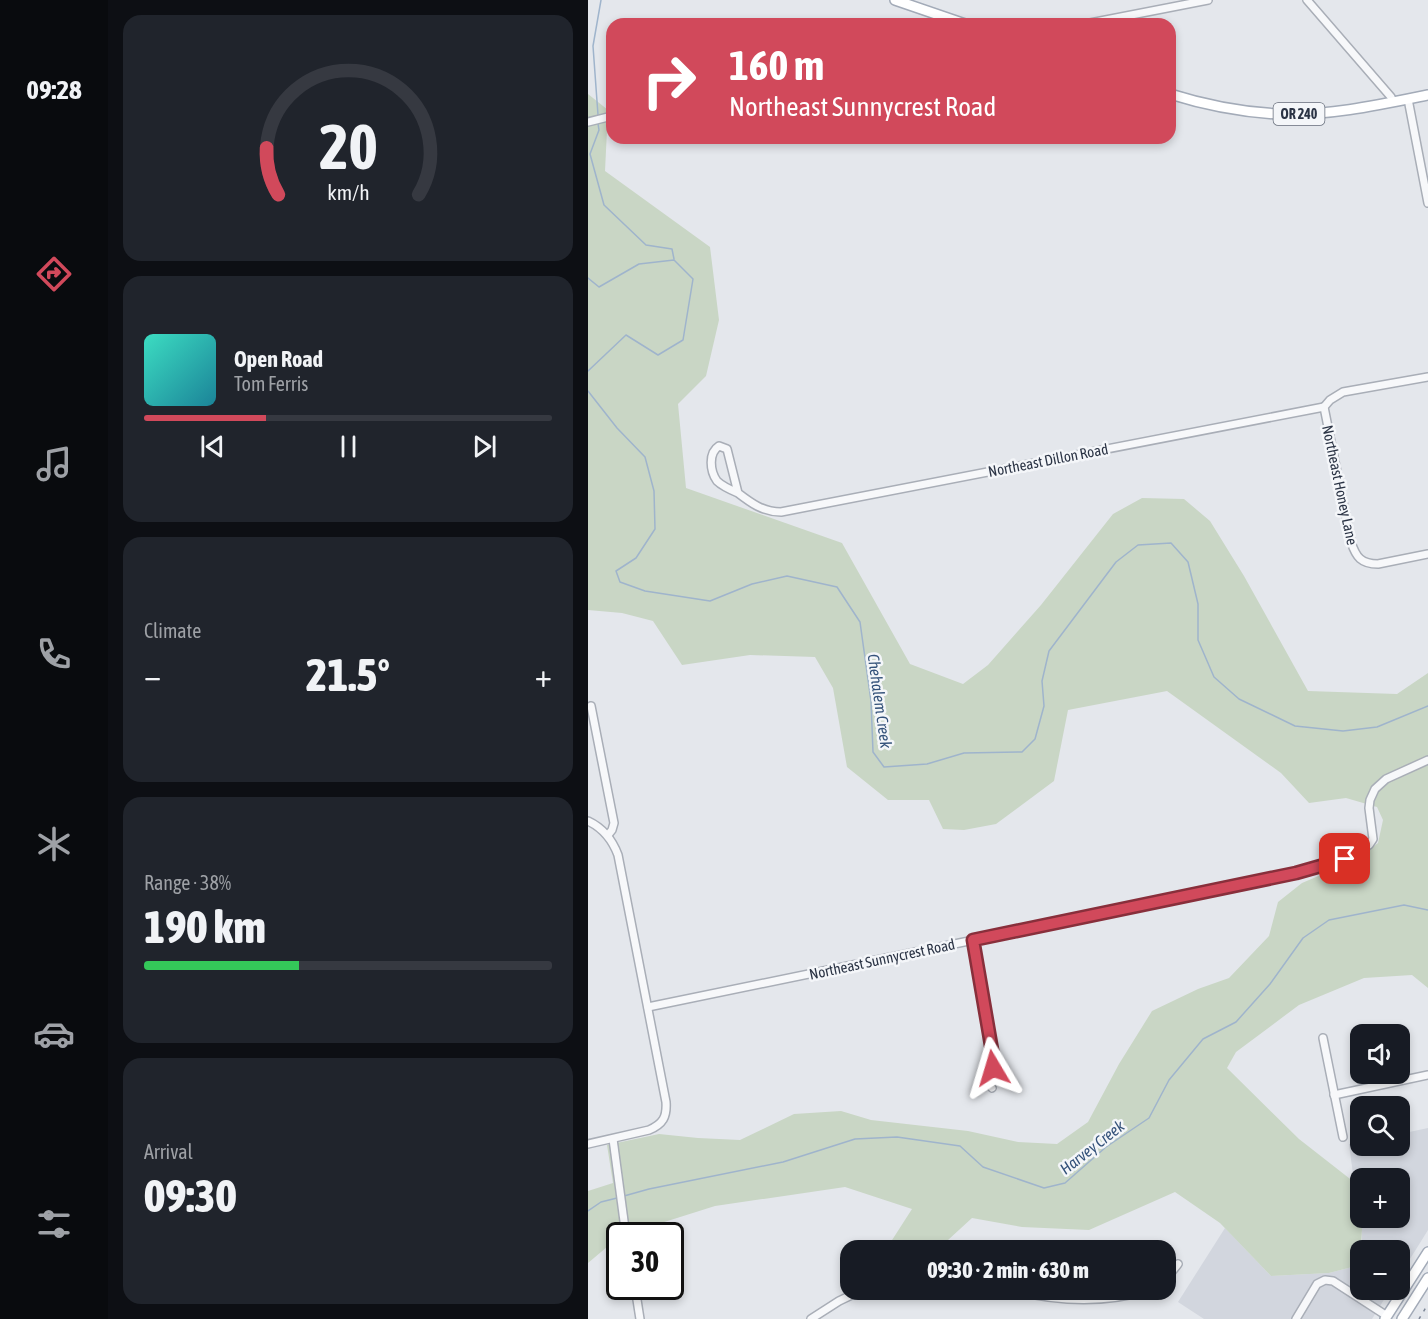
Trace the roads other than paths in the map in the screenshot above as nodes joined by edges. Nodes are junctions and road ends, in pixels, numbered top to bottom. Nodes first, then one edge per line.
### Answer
1 (895, 0) edge
2 (1208, 0) edge
3 (1307, 0) edge
4 (948, 18) edge
5 (1116, 18) edge
6 (1428, 95) edge
7 (1176, 96) edge
8 (1408, 99) junction
9 (1393, 102) junction
10 (606, 118) edge
11 (588, 122) edge
12 (1428, 203) edge
13 (1428, 377) edge
14 (1324, 407) junction
15 (738, 493) junction
16 (1428, 554) edge
17 (591, 706) dead end
18 (1428, 760) edge
19 (588, 821) edge
20 (608, 835) junction
21 (973, 940) junction
22 (648, 1007) junction
23 (1323, 1038) dead end
24 (1428, 1076) edge
25 (992, 1088) dead end
26 (1334, 1095) junction
27 (1343, 1137) dead end
28 (613, 1139) junction
29 (588, 1144) edge
30 (624, 1222) edge
31 (1428, 1252) edge
32 (1178, 1264) dead end
33 (1176, 1266) edge
34 (1428, 1278) edge
35 (637, 1300) edge
36 (841, 1300) edge
37 (813, 1318) edge
38 (1386, 1318) edge
39 (640, 1319) edge
40 (1296, 1319) edge
41 (1402, 1319) edge

1 - 4 main road
2 - 5 street
3 - 9 street
6 - 8 main road, OR 240
7 - 9 main road, OR 240
8 - 9 main road, OR 240
8 - 12 street
10 - 11 street
13 - 14 street, Northeast Honey Lane
14 - 15 street, Northeast Dillon Road
14 - 16 street, Northeast Honey Lane
15 - 15 street
17 - 20 street
18 - 21 street, Northeast Sunnycrest Road
19 - 20 street
20 - 22 street
21 - 22 street, Northeast Sunnycrest Road
21 - 25 street
22 - 28 street
23 - 26 street
24 - 26 street
26 - 27 street
28 - 29 street
28 - 30 street
31 - 38 main road
32 - 33 street
34 - 41 main road
35 - 39 street
36 - 37 street
38 - 40 street

